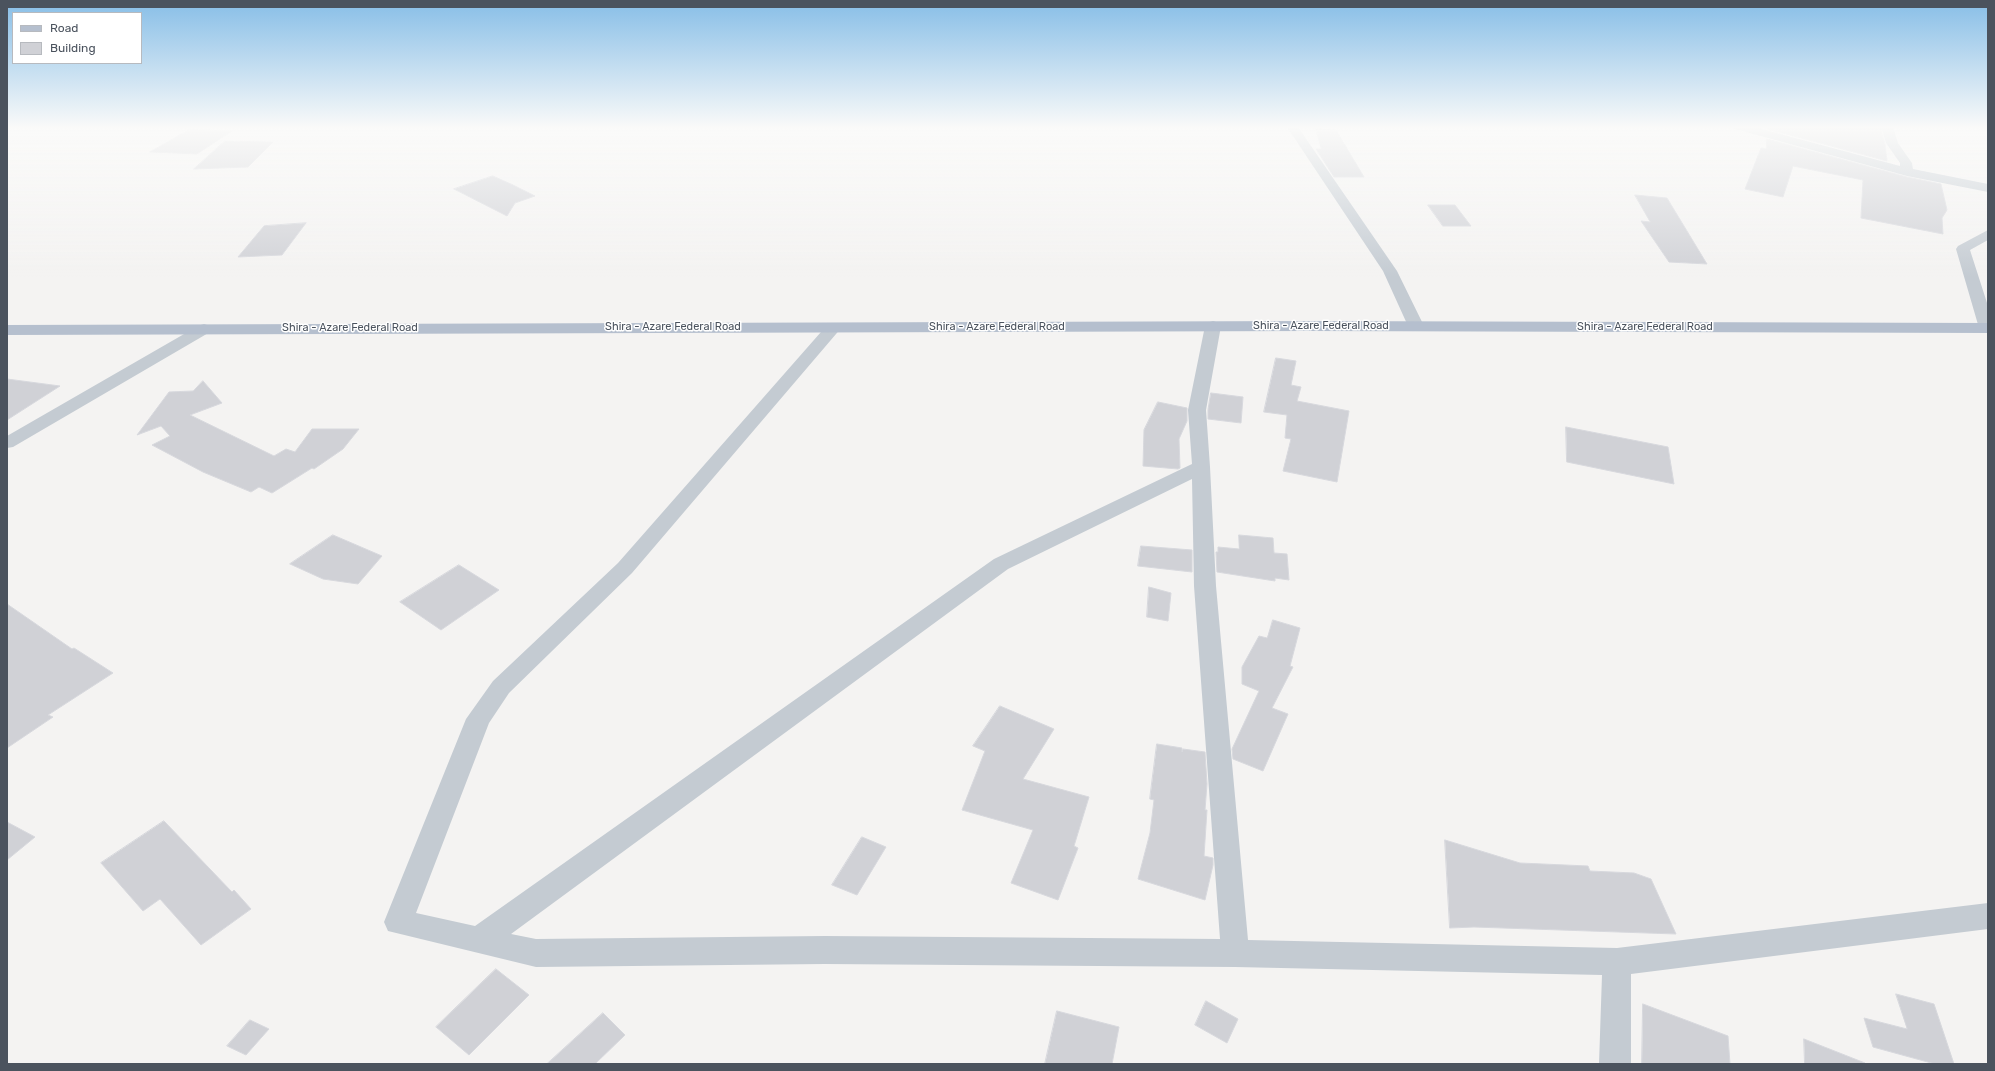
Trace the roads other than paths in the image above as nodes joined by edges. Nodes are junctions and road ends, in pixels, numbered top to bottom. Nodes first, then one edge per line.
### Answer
1 (1326, 177) edge
2 (1931, 177) edge
3 (1964, 184) junction
4 (1988, 188) edge
5 (1988, 202) edge
6 (1988, 234) edge
7 (1213, 326) junction
8 (1416, 326) junction
9 (834, 327) junction
10 (1987, 328) edge
11 (204, 329) junction
12 (7, 330) edge
13 (7, 443) edge
14 (1201, 468) junction
15 (1988, 916) edge
16 (479, 940) junction
17 (1235, 953) junction
18 (1617, 962) junction
19 (1615, 1064) edge

1 - 8 street
2 - 3 street
3 - 4 street
3 - 5 street
6 - 10 street
7 - 8 main road, Shira - Azare Federal Road
7 - 9 main road, Shira - Azare Federal Road
7 - 14 street
8 - 10 main road, Shira - Azare Federal Road
9 - 11 main road, Shira - Azare Federal Road
9 - 16 street
11 - 12 main road, Shira - Azare Federal Road
11 - 13 street
14 - 16 street
14 - 17 street
15 - 18 street
16 - 17 street
17 - 18 street
18 - 19 street

